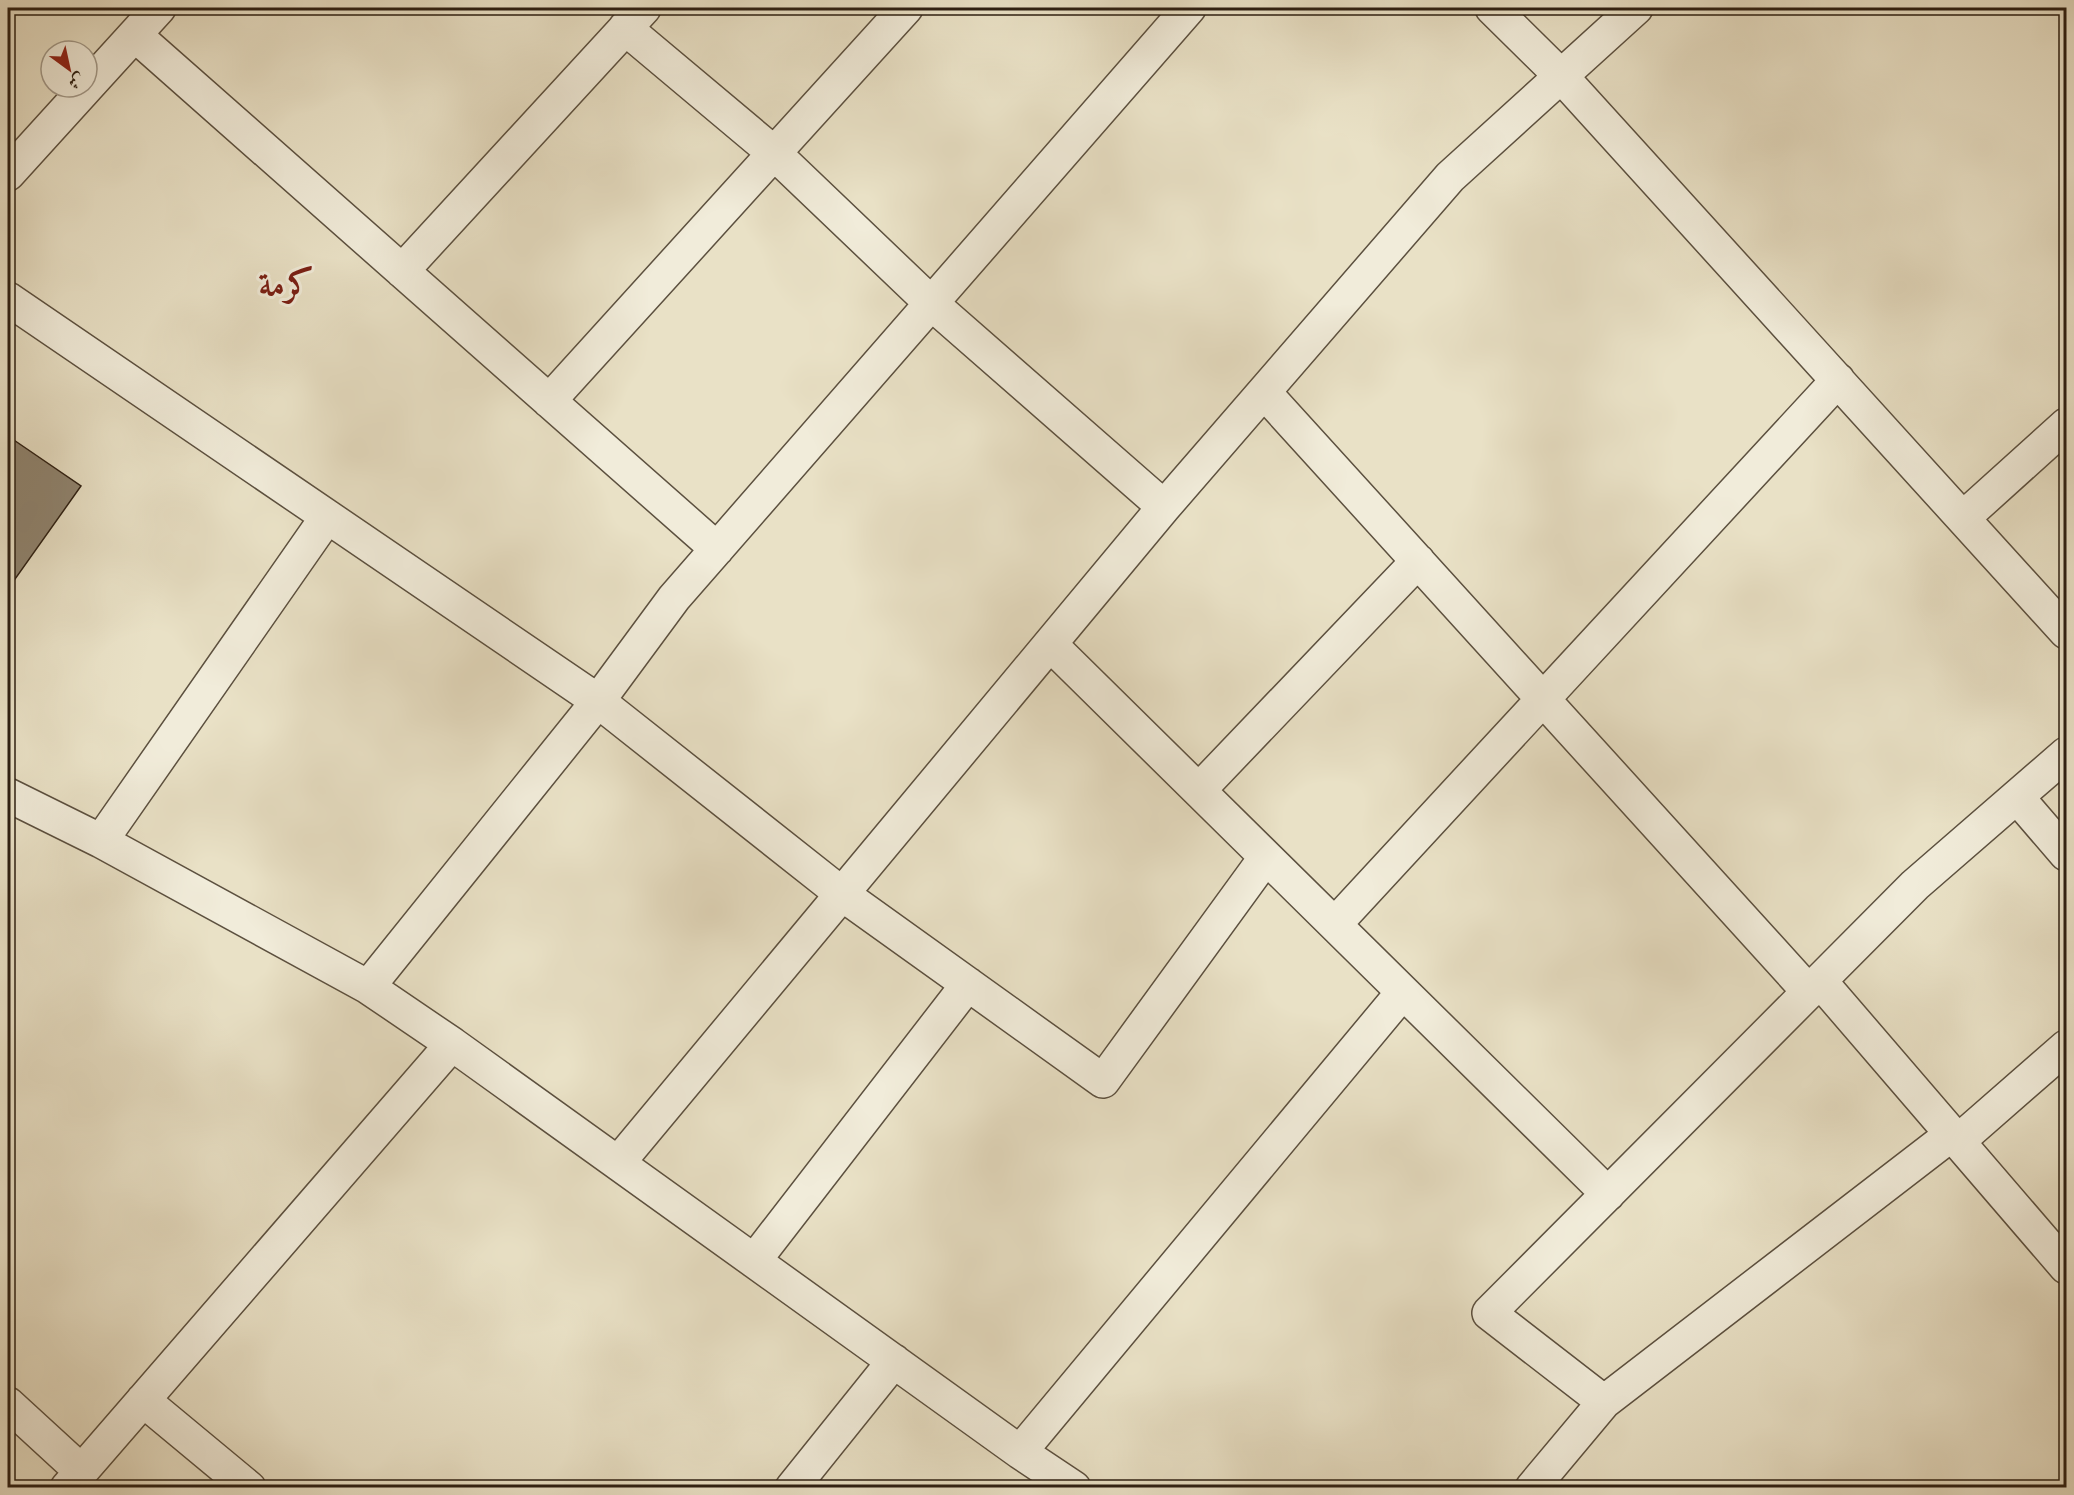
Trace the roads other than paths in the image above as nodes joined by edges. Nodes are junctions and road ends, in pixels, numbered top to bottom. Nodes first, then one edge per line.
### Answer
1 (159, 8) edge
2 (906, 8) edge
3 (1189, 8) edge
4 (1492, 8) edge
5 (1636, 8) edge
6 (634, 18) edge
7 (135, 34) junction
8 (99, 74) edge
9 (1561, 76) junction
10 (76, 99) edge
11 (774, 153) junction
12 (8, 174) edge
13 (402, 271) junction
14 (8, 299) edge
15 (931, 303) junction
16 (1838, 380) junction
17 (1264, 392) junction
18 (549, 401) junction
19 (2067, 425) edge
20 (1164, 507) junction
21 (327, 517) junction
22 (1963, 518) junction
23 (717, 549) junction
24 (1418, 561) junction
25 (2067, 632) edge
26 (1050, 644) junction
27 (1543, 699) junction
28 (598, 701) junction
29 (2067, 754) edge
30 (1199, 790) junction
31 (8, 795) edge
32 (2017, 796) junction
33 (101, 841) junction
34 (2067, 854) edge
35 (1266, 856) junction
36 (842, 894) junction
37 (1335, 924) junction
38 (968, 984) junction
39 (368, 987) junction
40 (1815, 987) junction
41 (1403, 992) junction
42 (452, 1044) junction
43 (2067, 1047) edge
44 (1952, 1134) junction
45 (618, 1163) junction
46 (1608, 1194) junction
47 (754, 1261) junction
48 (2067, 1267) edge
49 (894, 1361) junction
50 (143, 1400) junction
51 (1604, 1402) junction
52 (8, 1404) edge
53 (1020, 1452) junction
54 (74, 1479) edge
55 (249, 1488) edge
56 (792, 1488) edge
57 (1074, 1488) edge
58 (1532, 1488) edge

1 - 7 street
2 - 11 street
3 - 15 street
4 - 9 street
5 - 9 street
6 - 11 street
6 - 13 street
7 - 8 street
7 - 13 street
9 - 16 street
9 - 17 street
10 - 12 street
11 - 15 street
11 - 18 street
13 - 18 street
14 - 21 street
15 - 20 street
15 - 23 street
16 - 22 street
16 - 27 street
17 - 20 street
17 - 24 street
18 - 23 street
19 - 22 street
20 - 26 street
21 - 28 street
21 - 33 street
22 - 25 street
23 - 28 street
24 - 27 street
24 - 30 street
26 - 30 street
26 - 36 street
27 - 37 street
27 - 40 street
28 - 36 street
28 - 39 street
29 - 32 street
30 - 35 street
31 - 33 street
32 - 34 street
32 - 40 street
33 - 39 street
35 - 37 street
35 - 38 street
36 - 38 street
36 - 45 street
37 - 41 street
38 - 47 street
39 - 42 street
40 - 44 street
40 - 46 street
41 - 46 street
41 - 53 street
42 - 45 street
42 - 50 street
43 - 44 street
44 - 48 street
44 - 51 street
45 - 47 street
46 - 51 street
47 - 49 street
49 - 53 street
49 - 56 street
50 - 54 street
50 - 55 street
51 - 58 street
52 - 54 street
53 - 57 street

